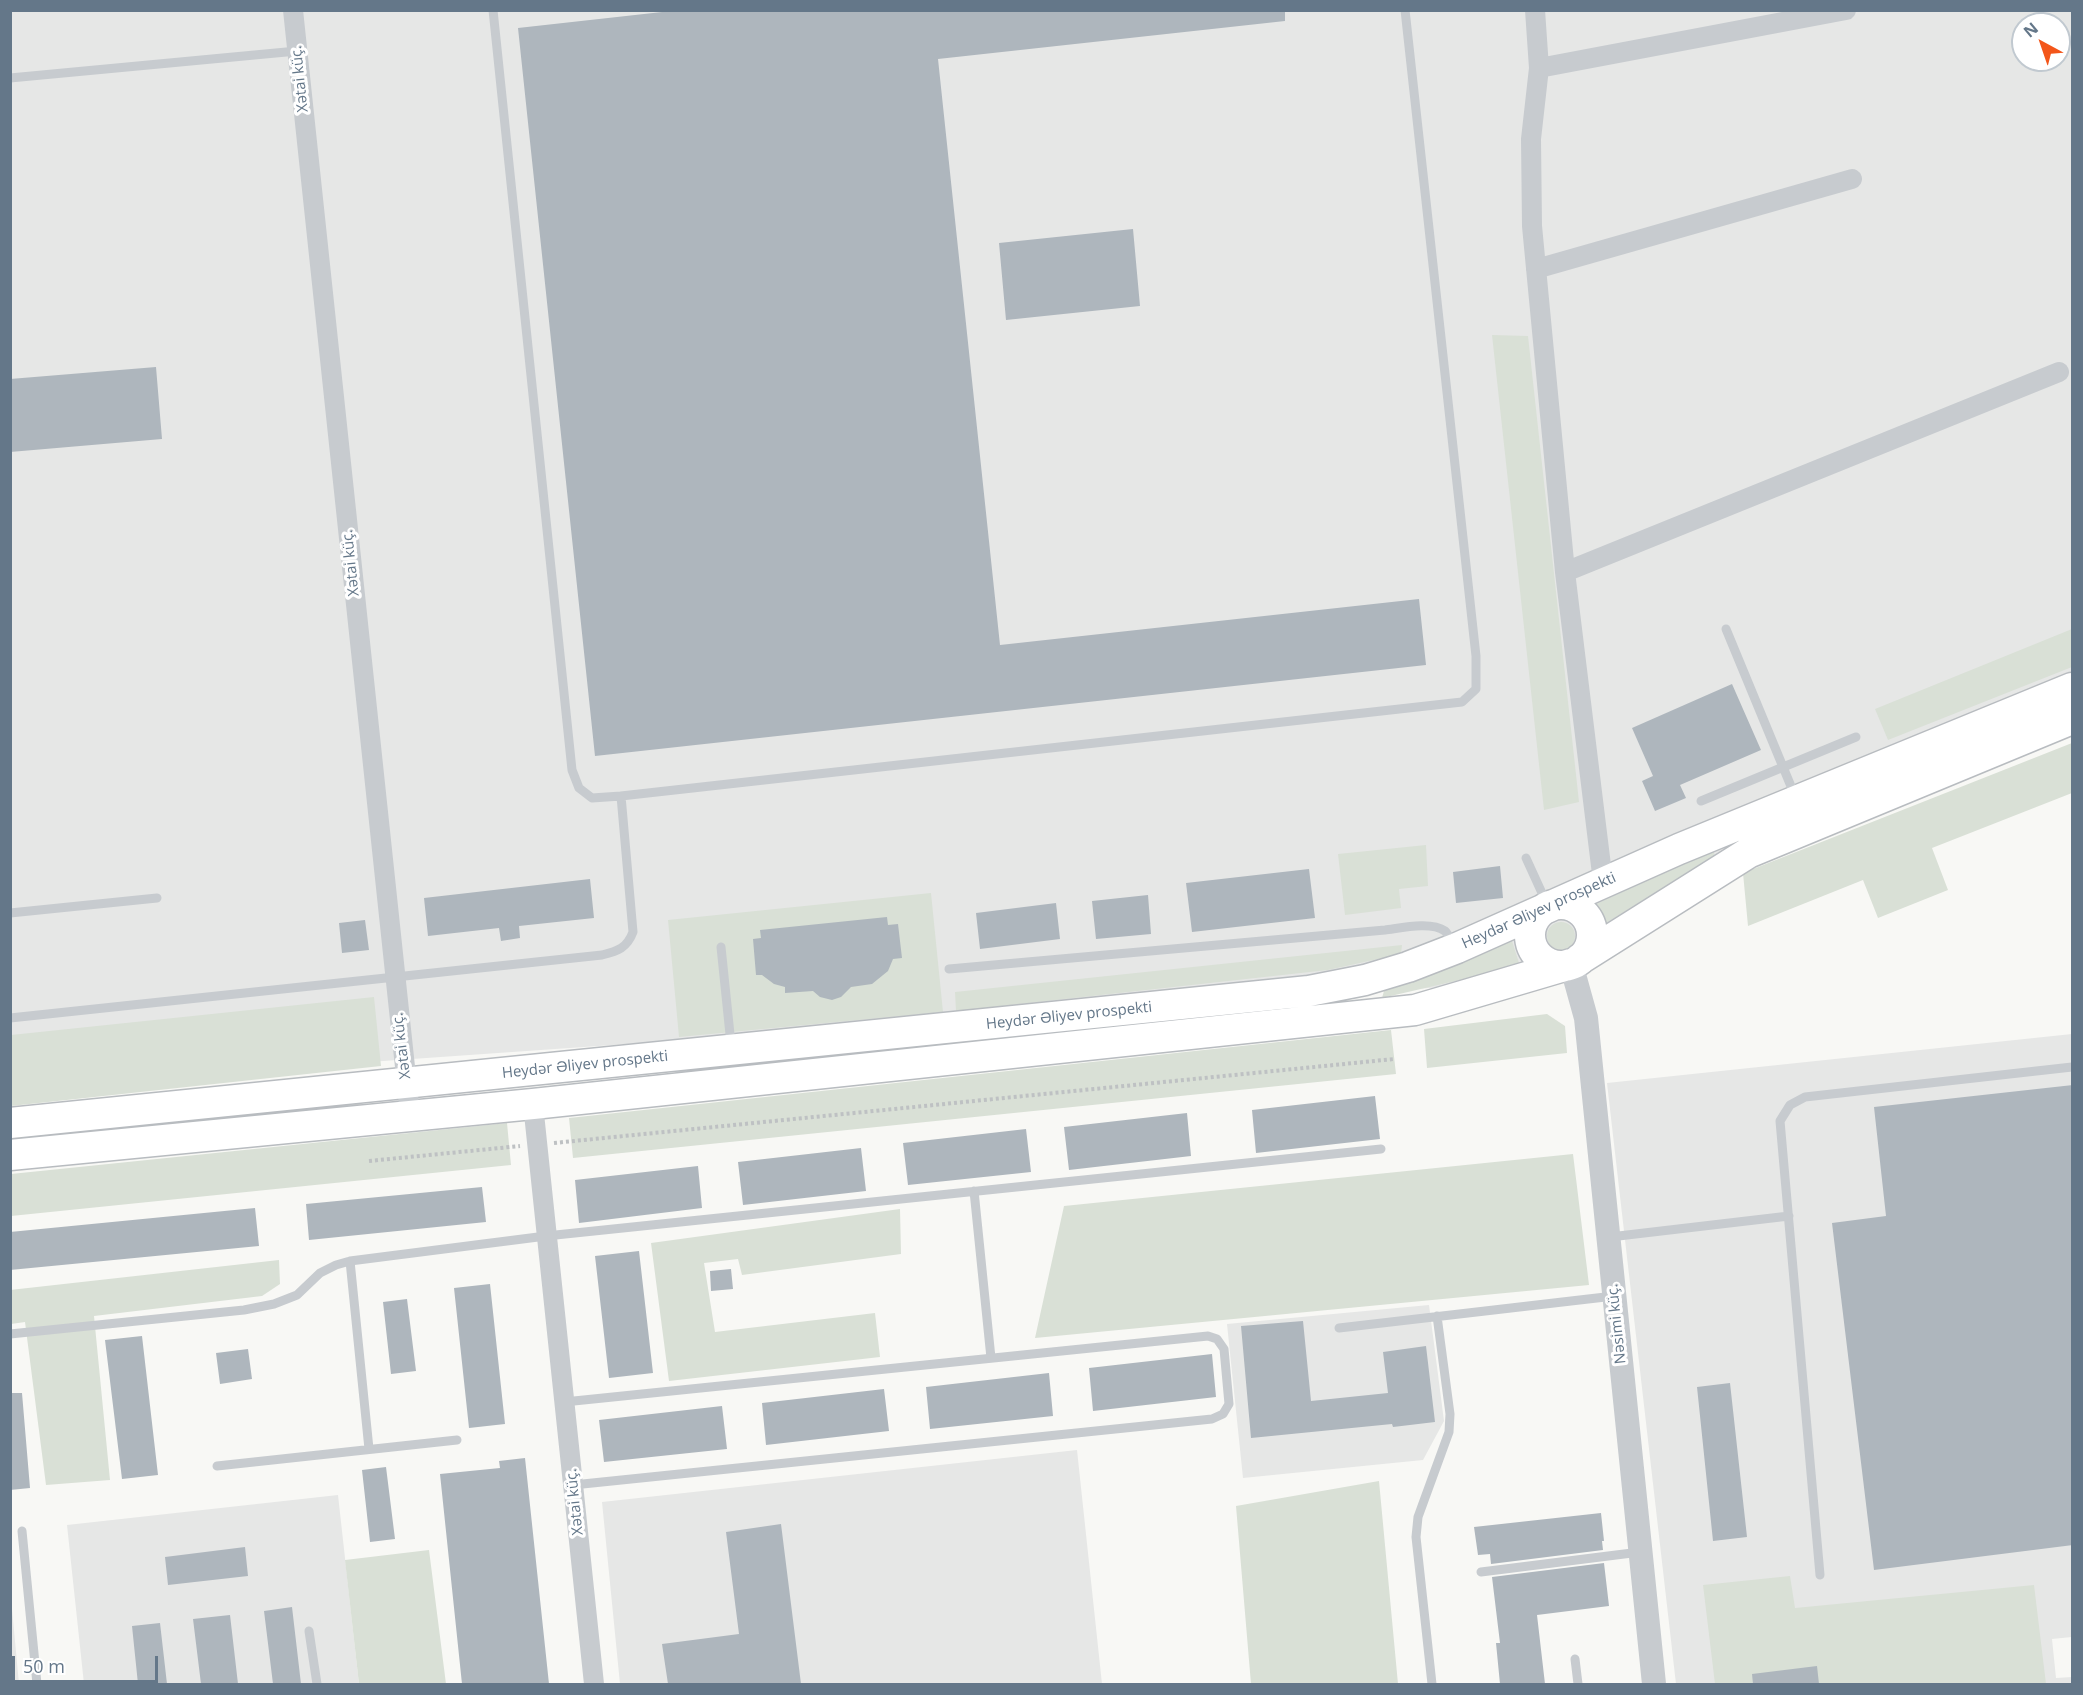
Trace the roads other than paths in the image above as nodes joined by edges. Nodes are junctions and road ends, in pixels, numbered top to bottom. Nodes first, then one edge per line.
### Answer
1 (292, 10) edge
2 (493, 10) edge
3 (1405, 10) edge
4 (1534, 10) edge
5 (1846, 10) edge
6 (297, 51) junction
7 (1539, 68) junction
8 (10, 78) edge
9 (1852, 178) dead end
10 (1536, 269) junction
11 (2059, 372) dead end
12 (1565, 572) junction
13 (1726, 629) dead end
14 (2073, 688) edge
15 (2073, 719) edge
16 (1856, 736) dead end
17 (1784, 767) junction
18 (621, 796) junction
19 (1701, 801) dead end
20 (1797, 801) junction
21 (1526, 858) dead end
22 (1603, 882) junction
23 (157, 898) dead end
24 (1548, 906) junction
25 (10, 913) edge
26 (721, 947) dead end
27 (1457, 948) junction
28 (1575, 962) junction
29 (949, 969) dead end
30 (394, 977) junction
31 (10, 1018) edge
32 (732, 1050) junction
33 (2073, 1067) edge
34 (407, 1083) junction
35 (533, 1104) junction
36 (410, 1114) junction
37 (10, 1123) edge
38 (1381, 1149) dead end
39 (10, 1155) edge
40 (974, 1191) junction
41 (1789, 1216) junction
42 (546, 1236) junction
43 (1608, 1237) junction
44 (350, 1261) junction
45 (1614, 1296) junction
46 (1437, 1316) junction
47 (1339, 1328) dead end
48 (10, 1334) edge
49 (991, 1358) junction
50 (564, 1402) junction
51 (457, 1440) dead end
52 (369, 1449) junction
53 (217, 1466) dead end
54 (573, 1485) junction
55 (22, 1531) dead end
56 (1640, 1551) junction
57 (1481, 1572) dead end
58 (1820, 1575) dead end
59 (309, 1631) dead end
60 (1575, 1659) dead end
61 (37, 1684) edge
62 (317, 1684) edge
63 (594, 1684) edge
64 (1432, 1684) edge
65 (1578, 1684) edge
66 (1654, 1684) edge

1 - 6 street, Xətai küç.
2 - 18 lane
3 - 18 lane
4 - 7 street
5 - 7 street
6 - 8 lane
6 - 30 street, Xətai küç.
7 - 10 street
9 - 10 street
10 - 12 street
11 - 12 street
12 - 22 street
13 - 17 lane
14 - 20 main road, Heydər Əliyev prospekti
15 - 28 main road, Heydər Əliyev prospekti
16 - 17 lane
17 - 19 lane
17 - 20 lane
18 - 30 lane
20 - 22 main road, Heydər Əliyev prospekti
21 - 24 lane
22 - 24 main road, Heydər Əliyev prospekti
23 - 25 lane
24 - 27 main road, Heydər Əliyev prospekti
24 - 28 main road
24 - 28 main road
26 - 32 lane
27 - 29 lane
27 - 32 main road, Heydər Əliyev prospekti
28 - 35 main road, Heydər Əliyev prospekti
28 - 43 street, Nəsimi küç.
30 - 31 lane
30 - 34 street, Xətai küç.
32 - 34 main road, Heydər Əliyev prospekti
33 - 41 lane
34 - 36 street, Xətai küç.
34 - 37 main road, Heydər Əliyev prospekti
35 - 36 main road, Heydər Əliyev prospekti
35 - 42 street, Xətai küç.
36 - 39 main road, Heydər Əliyev prospekti
38 - 40 lane
40 - 42 lane
40 - 49 lane
41 - 43 lane
41 - 58 lane
42 - 44 lane
42 - 50 street, Xətai küç.
43 - 45 street, Nəsimi küç.
44 - 48 lane
44 - 52 lane
45 - 46 lane
45 - 56 street, Nəsimi küç.
46 - 47 lane
46 - 64 lane
49 - 50 lane
49 - 54 lane
50 - 54 street, Xətai küç.
51 - 52 lane
52 - 53 lane
54 - 63 street, Xətai küç.
55 - 61 lane
56 - 57 lane
56 - 66 street, Nəsimi küç.
59 - 62 lane
60 - 65 lane

